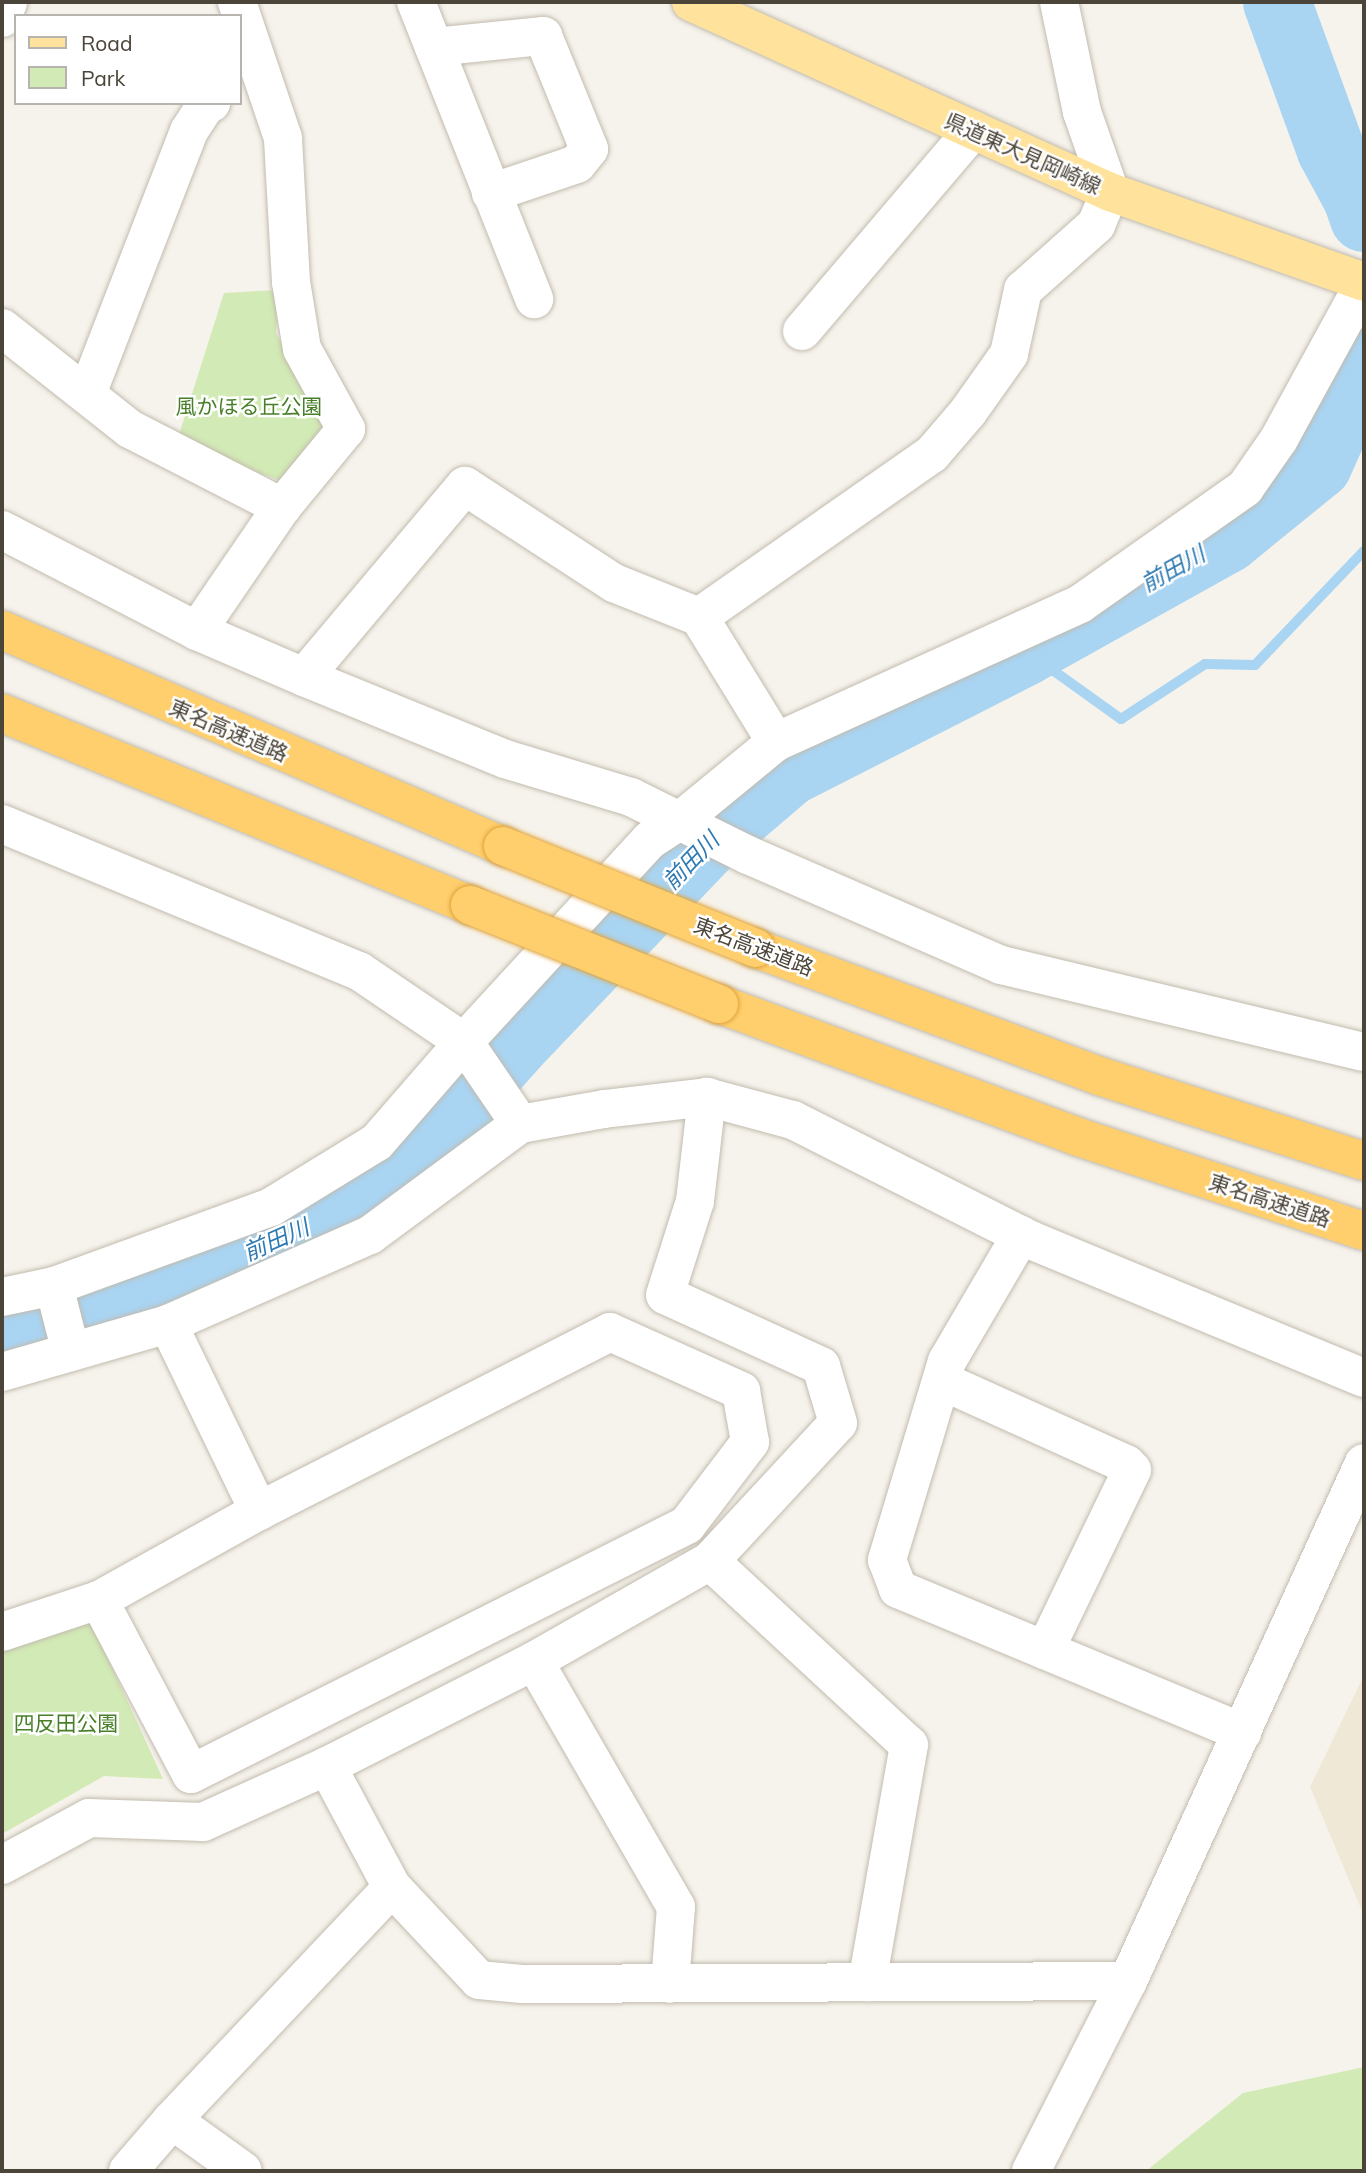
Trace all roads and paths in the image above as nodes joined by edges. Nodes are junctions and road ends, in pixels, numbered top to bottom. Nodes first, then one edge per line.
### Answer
1 (8, 2) edge
2 (415, 2) edge
3 (691, 2) edge
4 (1059, 2) edge
5 (2, 18) edge
6 (242, 31) edge
7 (433, 47) junction
8 (251, 84) edge
9 (207, 105) edge
10 (973, 131) junction
11 (1110, 192) junction
12 (491, 193) junction
13 (1364, 283) edge
14 (534, 299) dead end
15 (2, 328) edge
16 (802, 331) dead end
17 (87, 394) junction
18 (282, 507) junction
19 (2, 530) edge
20 (699, 617) junction
21 (2, 630) edge
22 (197, 631) junction
23 (304, 677) junction
24 (2, 713) edge
25 (776, 742) junction
26 (681, 820) junction
27 (2, 824) edge
28 (464, 1042) junction
29 (1364, 1052) edge
30 (707, 1097) junction
31 (520, 1124) junction
32 (1364, 1161) edge
33 (1364, 1231) edge
34 (1021, 1235) junction
35 (54, 1286) junction
36 (2, 1297) edge
37 (167, 1324) junction
38 (71, 1352) junction
39 (2, 1372) edge
40 (1364, 1378) edge
41 (942, 1381) junction
42 (1364, 1463) edge
43 (258, 1510) junction
44 (710, 1561) junction
45 (99, 1600) junction
46 (2, 1632) edge
47 (1045, 1650) junction
48 (534, 1661) junction
49 (1242, 1732) junction
50 (327, 1766) junction
51 (2, 1865) edge
52 (392, 1887) junction
53 (1128, 1981) junction
54 (867, 1982) junction
55 (670, 1984) junction
56 (172, 2120) junction
57 (128, 2171) edge
58 (243, 2171) edge
59 (1031, 2171) edge

1 - 5 street
2 - 7 street
3 - 10 main road, 県道東大見岡崎線
4 - 11 street
6 - 8 street
7 - 12 street
7 - 12 street
8 - 18 street
9 - 17 street
10 - 11 main road, 県道東大見岡崎線
10 - 16 street
11 - 13 main road, 県道東大見岡崎線
11 - 20 street
12 - 14 street
13 - 25 street
15 - 17 street
17 - 18 street
18 - 22 street
19 - 22 street
20 - 23 street
20 - 25 street
21 - 32 highway, 東名高速道路, bridge
22 - 23 street
23 - 26 street
24 - 33 highway, 東名高速道路, bridge
25 - 26 street
26 - 28 street
26 - 29 street
27 - 28 street
28 - 31 street
28 - 35 street
30 - 31 street
30 - 34 street
30 - 44 street
31 - 37 street
34 - 40 street
34 - 41 street
35 - 36 street
35 - 38 street
37 - 38 street
37 - 43 street
38 - 39 street
41 - 47 street
41 - 47 street
42 - 49 street
43 - 45 street
43 - 45 street
44 - 48 street
44 - 54 street
45 - 46 street
47 - 49 street
48 - 50 street
48 - 55 street
49 - 53 street
50 - 51 street
50 - 52 street
52 - 55 street
52 - 56 street
53 - 54 street
53 - 59 street
54 - 55 street
56 - 57 street
56 - 58 street

